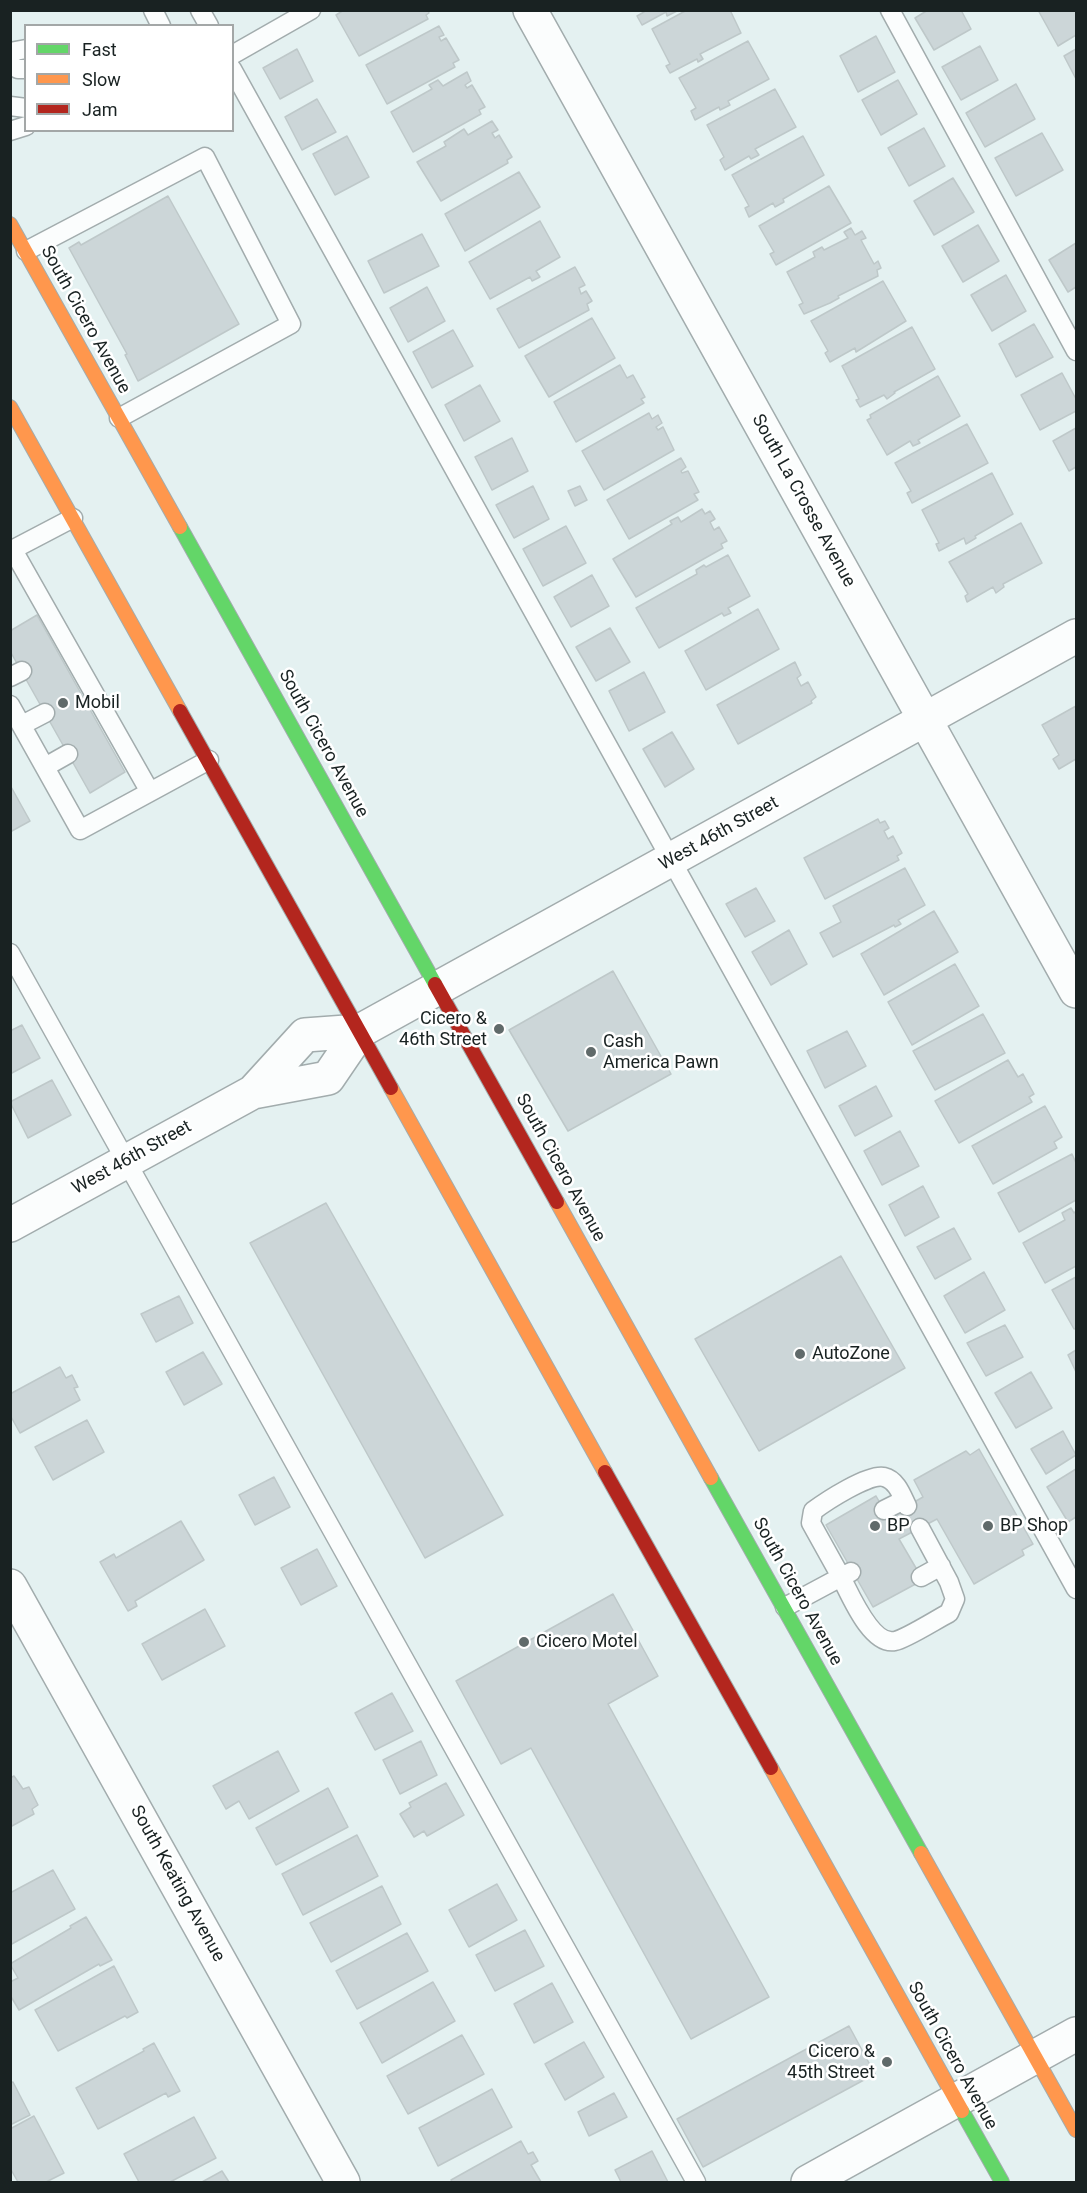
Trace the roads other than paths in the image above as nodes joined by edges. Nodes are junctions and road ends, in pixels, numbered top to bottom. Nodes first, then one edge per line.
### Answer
1 (153, 10) edge
2 (200, 10) edge
3 (311, 10) edge
4 (530, 10) edge
5 (890, 10) edge
6 (160, 24) edge
7 (208, 24) edge
8 (234, 54) edge
9 (234, 73) edge
10 (10, 224) edge
11 (26, 251) junction
12 (1077, 351) edge
13 (10, 407) edge
14 (119, 418) junction
15 (73, 518) junction
16 (12, 550) edge
17 (1077, 636) edge
18 (10, 705) edge
19 (45, 713) dead end
20 (925, 720) junction
21 (22, 725) junction
22 (68, 754) dead end
23 (209, 760) junction
24 (45, 767) junction
25 (150, 792) junction
26 (672, 860) junction
27 (10, 952) edge
28 (439, 988) junction
29 (1077, 991) edge
30 (360, 1031) junction
31 (253, 1092) junction
32 (127, 1161) junction
33 (10, 1225) edge
34 (884, 1510) dead end
35 (920, 1528) dead end
36 (940, 1566) junction
37 (847, 1574) junction
38 (921, 1577) dead end
39 (10, 1586) edge
40 (1077, 1589) edge
41 (785, 1607) junction
42 (1077, 2034) edge
43 (1036, 2057) junction
44 (956, 2101) junction
45 (1077, 2130) edge
46 (343, 2182) edge
47 (696, 2182) edge
48 (808, 2182) edge
49 (1002, 2182) edge

1 - 6 lane
2 - 7 lane
3 - 8 lane
4 - 20 street, South La Crosse Avenue
5 - 12 lane
9 - 26 lane
10 - 11 main road, South Cicero Avenue
11 - 14 main road, South Cicero Avenue
11 - 14 lane
13 - 15 main road, South Cicero Avenue
14 - 28 main road, South Cicero Avenue
15 - 16 lane
15 - 23 main road, South Cicero Avenue
16 - 25 lane
17 - 20 street, West 46th Street
18 - 21 lane
19 - 21 lane
20 - 26 street, West 46th Street
20 - 29 street, South La Crosse Avenue
21 - 24 lane
22 - 24 lane
23 - 25 lane
23 - 30 main road, South Cicero Avenue
24 - 25 lane
26 - 28 street, West 46th Street
26 - 40 lane
27 - 32 lane
28 - 30 street, West 46th Street
28 - 41 main road, South Cicero Avenue
30 - 31 street, West 46th Street
30 - 31 street, West 46th Street
30 - 44 main road, South Cicero Avenue
31 - 32 street, West 46th Street
32 - 33 street, West 46th Street
32 - 47 lane
34 - 37 lane
35 - 36 lane
36 - 37 lane
36 - 38 lane
37 - 41 lane
39 - 46 street, South Keating Avenue
41 - 43 main road, South Cicero Avenue
42 - 43 street
43 - 44 street
43 - 45 main road, South Cicero Avenue
44 - 48 street
44 - 49 main road, South Cicero Avenue

